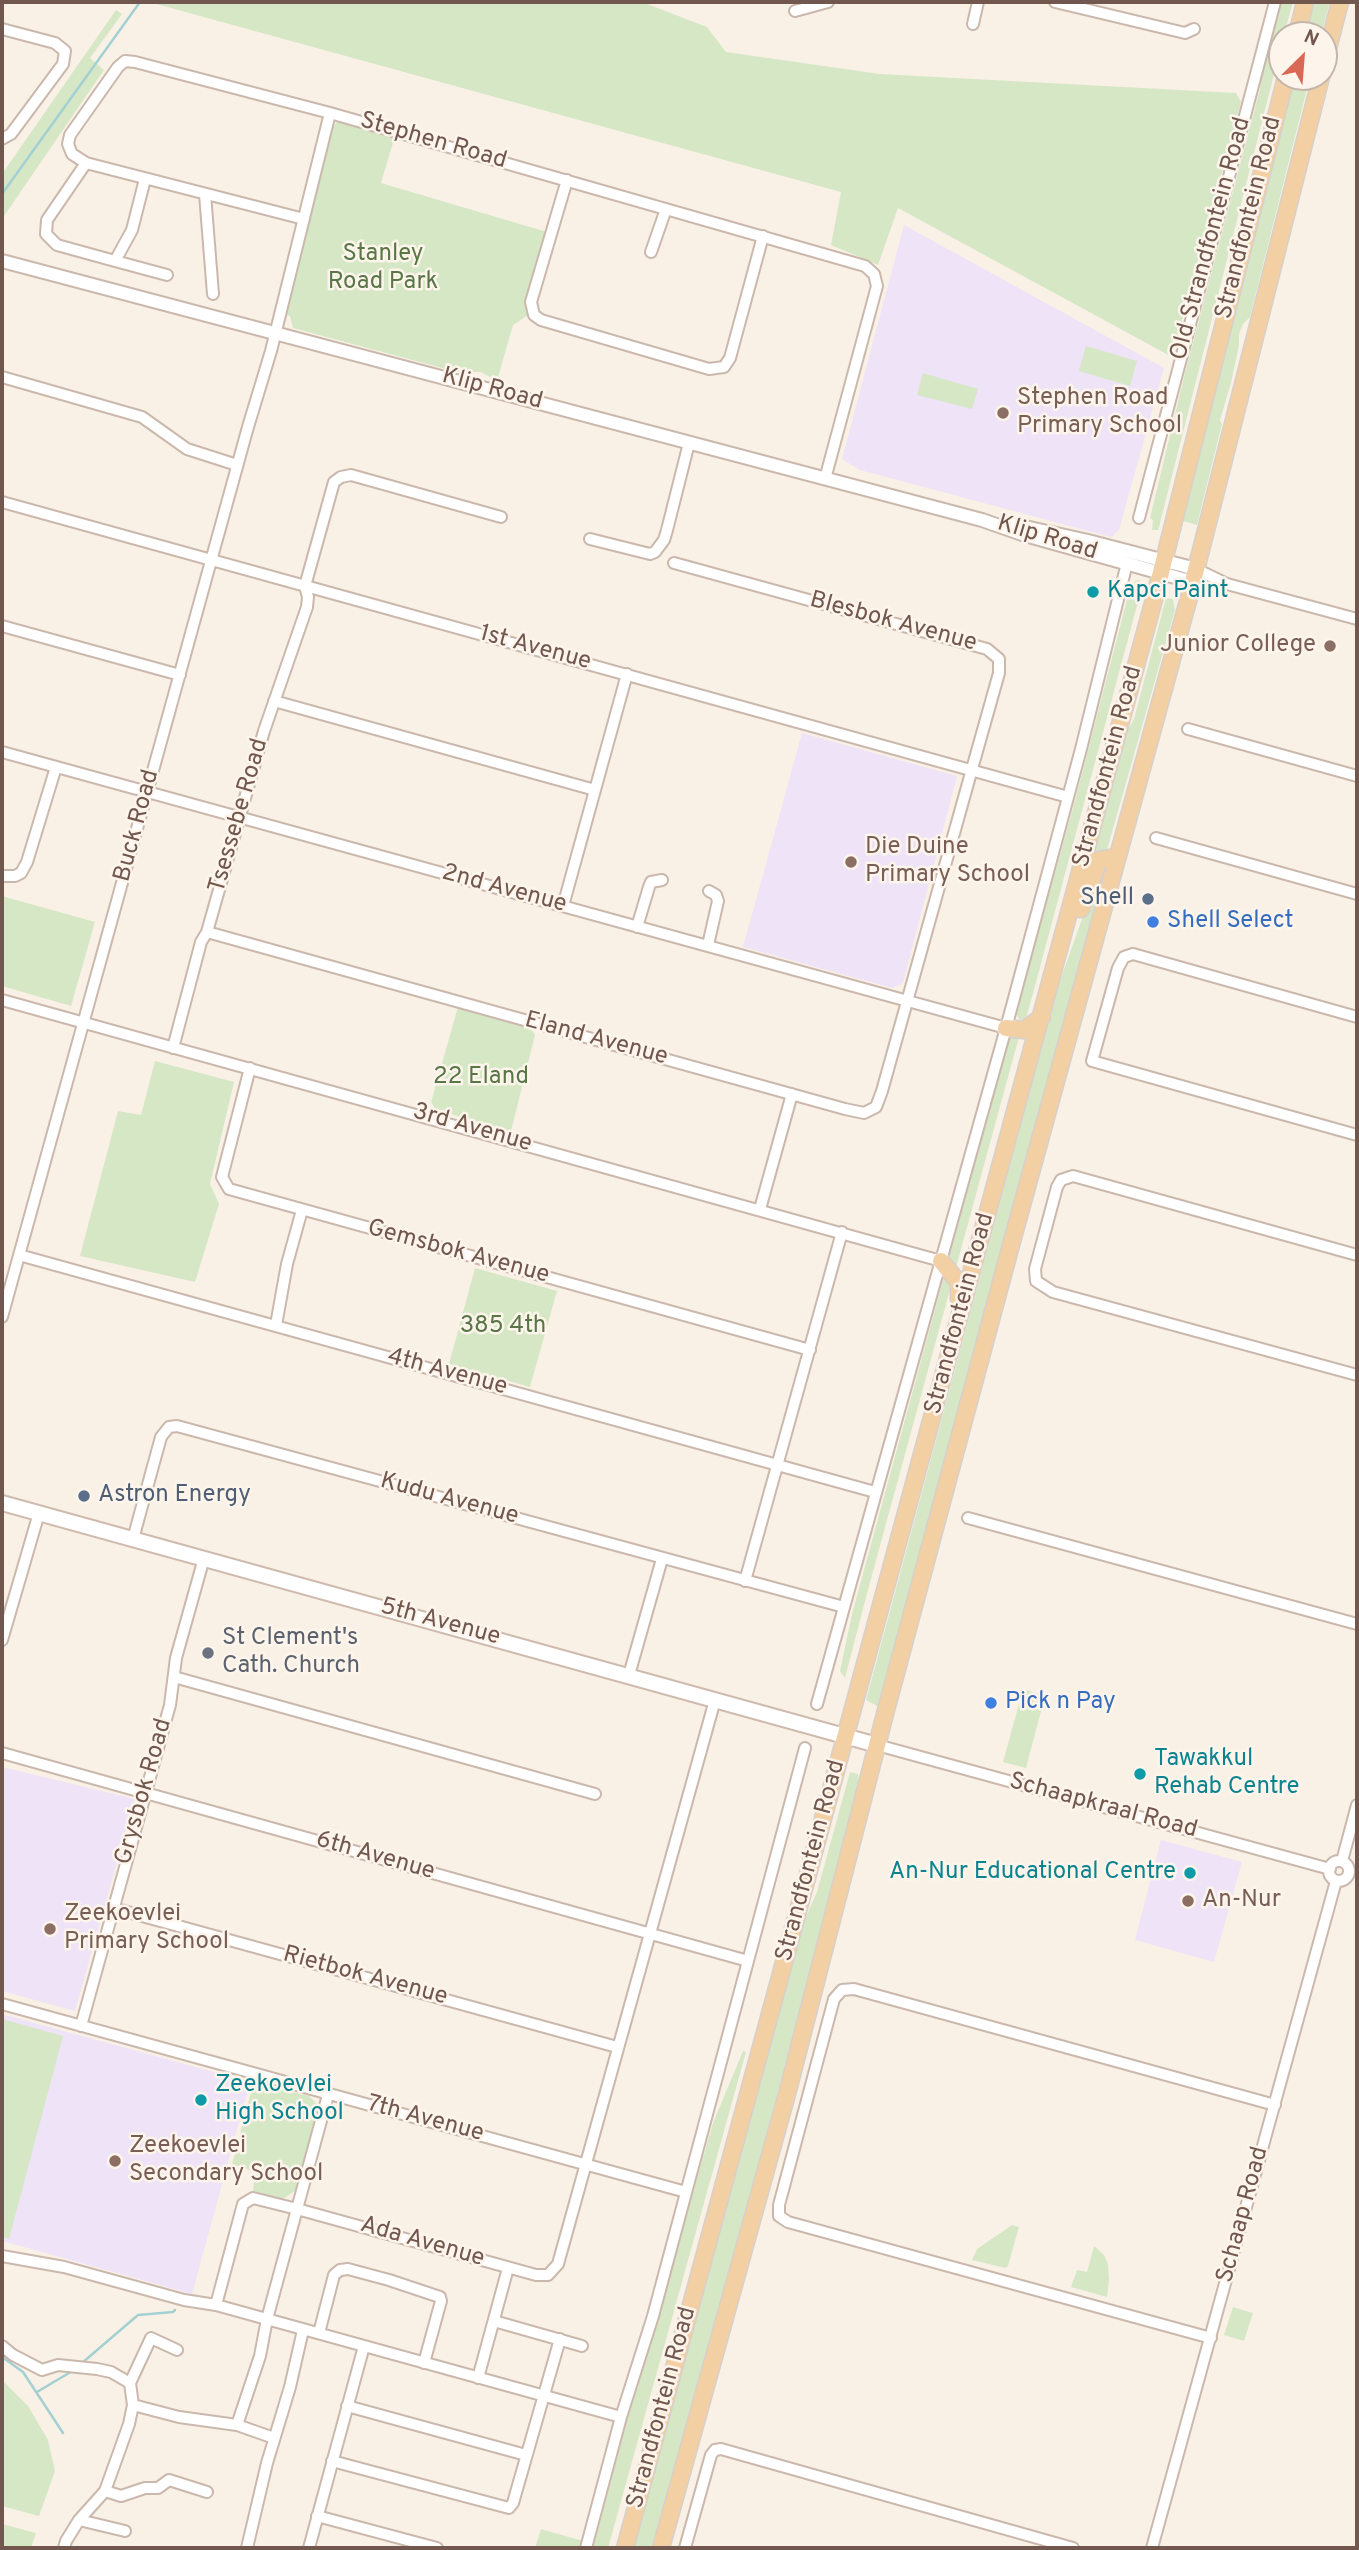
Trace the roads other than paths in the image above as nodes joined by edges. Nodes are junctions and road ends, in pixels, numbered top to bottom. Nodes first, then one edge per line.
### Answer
1 (828, 2) edge
2 (978, 2) edge
3 (1055, 2) edge
4 (1275, 2) edge
5 (1305, 2) edge
6 (1340, 2) edge
7 (795, 11) dead end
8 (1300, 21) edge
9 (1335, 21) edge
10 (972, 24) dead end
11 (2, 29) edge
12 (1195, 29) dead end
13 (1282, 91) edge
14 (1317, 91) edge
15 (330, 113) junction
16 (2, 139) edge
17 (86, 163) junction
18 (145, 178) junction
19 (566, 180) junction
20 (205, 194) junction
21 (666, 209) junction
22 (304, 219) junction
23 (763, 236) junction
24 (651, 252) dead end
25 (2, 261) edge
26 (115, 261) junction
27 (167, 275) dead end
28 (213, 294) dead end
29 (275, 334) junction
30 (2, 377) edge
31 (689, 443) junction
32 (237, 465) junction
33 (825, 479) junction
34 (2, 502) edge
35 (501, 517) dead end
36 (1139, 518) dead end
37 (590, 539) dead end
38 (1087, 546) junction
39 (211, 560) junction
40 (674, 563) dead end
41 (1127, 564) junction
42 (1163, 567) junction
43 (1195, 576) junction
44 (305, 586) junction
45 (1357, 619) edge
46 (2, 626) edge
47 (626, 674) junction
48 (180, 675) junction
49 (274, 701) junction
50 (1188, 729) dead end
51 (2, 752) edge
52 (56, 766) junction
53 (972, 769) junction
54 (1357, 776) edge
55 (595, 790) junction
56 (148, 791) junction
57 (1068, 797) junction
58 (240, 817) junction
59 (1156, 838) dead end
60 (1116, 860) junction
61 (2, 876) edge
62 (662, 880) dead end
63 (709, 891) dead end
64 (1357, 894) edge
65 (564, 906) junction
66 (637, 927) junction
67 (207, 932) junction
68 (708, 946) junction
69 (1046, 999) junction
70 (2, 1000) edge
71 (908, 1001) junction
72 (1042, 1017) junction
73 (1357, 1017) edge
74 (84, 1023) junction
75 (1006, 1028) junction
76 (173, 1048) junction
77 (250, 1068) junction
78 (792, 1094) junction
79 (1357, 1135) edge
80 (760, 1209) junction
81 (302, 1210) junction
82 (842, 1232) junction
83 (19, 1255) junction
84 (1357, 1255) edge
85 (941, 1261) junction
86 (2, 1317) edge
87 (958, 1323) junction
88 (276, 1325) junction
89 (810, 1350) junction
90 (1357, 1375) edge
91 (779, 1464) junction
92 (875, 1492) junction
93 (2, 1503) edge
94 (39, 1513) junction
95 (968, 1518) dead end
96 (133, 1539) junction
97 (204, 1558) junction
98 (662, 1559) junction
99 (745, 1581) junction
100 (844, 1607) junction
101 (1357, 1624) edge
102 (2, 1640) edge
103 (629, 1675) junction
104 (174, 1677) junction
105 (715, 1700) junction
106 (817, 1704) dead end
107 (846, 1737) junction
108 (877, 1745) junction
109 (805, 1748) dead end
110 (2, 1753) edge
111 (145, 1793) junction
112 (595, 1794) dead end
113 (1357, 1805) edge
114 (1342, 1861) junction
115 (1330, 1869) junction
116 (1353, 1876) edge
117 (1336, 1881) junction
118 (113, 1908) junction
119 (648, 1933) junction
120 (748, 1961) junction
121 (2, 2004) edge
122 (81, 2026) junction
123 (617, 2047) junction
124 (328, 2095) junction
125 (1275, 2105) junction
126 (585, 2165) junction
127 (686, 2192) junction
128 (297, 2208) junction
129 (2, 2256) edge
130 (508, 2268) junction
131 (216, 2305) junction
132 (267, 2319) junction
133 (494, 2321) junction
134 (303, 2330) junction
135 (319, 2333) junction
136 (1211, 2337) junction
137 (560, 2339) junction
138 (2, 2346) edge
139 (364, 2346) junction
140 (582, 2346) dead end
141 (177, 2350) dead end
142 (424, 2363) junction
143 (478, 2378) junction
144 (130, 2383) junction
145 (543, 2396) junction
146 (134, 2405) junction
147 (347, 2406) junction
148 (621, 2417) junction
149 (237, 2425) junction
150 (274, 2438) junction
151 (526, 2455) junction
152 (332, 2460) junction
153 (105, 2491) junction
154 (208, 2492) dead end
155 (317, 2516) junction
156 (79, 2521) junction
157 (125, 2530) dead end
158 (64, 2548) edge
159 (247, 2548) edge
160 (309, 2548) edge
161 (437, 2548) edge
162 (586, 2548) edge
163 (625, 2548) edge
164 (661, 2548) edge
165 (685, 2548) edge
166 (1073, 2548) edge
167 (1152, 2548) edge

1 - 7 street
2 - 10 street
3 - 12 street
4 - 36 street, Old Strandfontein Road
5 - 8 main road
6 - 9 main road
11 - 16 street
13 - 42 main road, Strandfontein Road
14 - 43 main road, Strandfontein Road
15 - 17 street, Stephen Road
15 - 19 street, Stephen Road
15 - 22 street, Buck Road
17 - 18 street
17 - 26 street
18 - 20 street
18 - 26 street
19 - 21 street, Stephen Road
19 - 23 street
20 - 22 street
20 - 28 street
21 - 23 street, Stephen Road
21 - 24 street
22 - 29 street, Buck Road
23 - 33 street, Stephen Road
25 - 29 street, Klip Road
26 - 27 street
29 - 31 street, Klip Road
29 - 32 street, Buck Road
30 - 32 street
31 - 33 street, Klip Road
31 - 37 street
32 - 39 street, Buck Road
33 - 38 street, Klip Road
34 - 39 street, 1st Avenue
35 - 44 street
38 - 41 street, Klip Road
38 - 42 street, Klip Road
39 - 44 street, 1st Avenue
39 - 48 street, Buck Road
40 - 53 street, Blesbok Avenue
41 - 42 street, Klip Road
41 - 57 street, Strandfontein Road
42 - 43 street, Klip Road
42 - 69 main road, Strandfontein Road
43 - 45 street
43 - 60 main road, Strandfontein Road
44 - 47 street, 1st Avenue
44 - 49 street, Tsessebe Road
46 - 48 street
47 - 53 street, 1st Avenue
47 - 55 street
48 - 56 street, Buck Road
49 - 55 street
49 - 58 street, Tsessebe Road
50 - 54 street
51 - 52 street, 2nd Avenue
52 - 56 street, 2nd Avenue
52 - 61 street
53 - 57 street, 1st Avenue
53 - 71 street
55 - 65 street
56 - 58 street, 2nd Avenue
56 - 74 street, Buck Road
57 - 75 street, Strandfontein Road
58 - 65 street, 2nd Avenue
58 - 67 street, Tsessebe Road
59 - 64 street
60 - 69 main road
60 - 108 main road, Strandfontein Road
62 - 66 street
63 - 68 street
65 - 66 street, 2nd Avenue
66 - 68 street, 2nd Avenue
67 - 76 street, Tsessebe Road
67 - 78 street, Eland Avenue
68 - 71 street, 2nd Avenue
69 - 72 main road, Strandfontein Road
70 - 74 street, 3rd Avenue
71 - 75 street, 2nd Avenue
71 - 78 street, Eland Avenue
72 - 75 main road
72 - 87 main road, Strandfontein Road
73 - 79 street
74 - 76 street, 3rd Avenue
74 - 83 street, Buck Road
75 - 85 street, Strandfontein Road
76 - 77 street, 3rd Avenue
77 - 80 street, 3rd Avenue
77 - 81 street, Gemsbok Avenue
78 - 80 street
80 - 82 street, 3rd Avenue
81 - 88 street
81 - 89 street, Gemsbok Avenue
82 - 85 street, 3rd Avenue
82 - 89 street
83 - 86 street, Buck Road
83 - 88 street, 4th Avenue
84 - 90 street
85 - 87 main road
85 - 92 street, Strandfontein Road
87 - 107 main road, Strandfontein Road
88 - 91 street, 4th Avenue
89 - 91 street
91 - 92 street, 4th Avenue
91 - 99 street
92 - 100 street, Strandfontein Road
93 - 94 main road, 5th Avenue
94 - 96 main road, 5th Avenue
94 - 102 street
95 - 101 street
96 - 97 main road, 5th Avenue
96 - 98 street, Kudu Avenue
97 - 103 main road, 5th Avenue
97 - 104 street, Grysbok Road
98 - 99 street, Kudu Avenue
98 - 103 street
99 - 100 street, Kudu Avenue
100 - 106 street, Strandfontein Road
103 - 105 main road, 5th Avenue
104 - 111 street, Grysbok Road
104 - 112 street
105 - 107 main road, 5th Avenue
105 - 119 street
107 - 108 main road, 5th Avenue
107 - 163 main road, Strandfontein Road
108 - 115 street, Schaapkraal Road
108 - 164 main road, Strandfontein Road
109 - 120 street, Strandfontein Road
110 - 111 street, 6th Avenue
111 - 118 street, Grysbok Road
111 - 119 street, 6th Avenue
113 - 114 street
114 - 115 street
114 - 116 street
115 - 117 street
116 - 117 street
117 - 125 street, Schaap Road
118 - 122 street, Grysbok Road
118 - 123 street, Rietbok Avenue
119 - 120 street, 6th Avenue
119 - 123 street
120 - 127 street, Strandfontein Road
121 - 122 street, 7th Avenue
122 - 124 street, 7th Avenue
123 - 126 street
124 - 126 street, 7th Avenue
124 - 128 street
125 - 136 street, Schaap Road
125 - 136 street
126 - 127 street, 7th Avenue
126 - 130 street, Ada Avenue
127 - 148 street, Strandfontein Road
128 - 130 street, Ada Avenue
128 - 131 street, Ada Avenue
128 - 132 street
129 - 131 street
130 - 133 street
131 - 132 street
132 - 134 street
132 - 149 street
133 - 137 street
133 - 143 street
134 - 135 street
134 - 150 street
135 - 139 street
135 - 142 street
136 - 167 street, Schaap Road
137 - 140 street
137 - 145 street
138 - 144 street
139 - 142 street
139 - 147 street
141 - 144 street
142 - 143 street
143 - 145 street
144 - 146 street
145 - 148 street
145 - 151 street
146 - 149 street
146 - 153 street
147 - 151 street
147 - 152 street
148 - 162 street, Strandfontein Road
149 - 150 street
150 - 159 street
151 - 152 street
152 - 155 street
153 - 154 street
153 - 156 street
155 - 160 street
155 - 161 street
156 - 157 street
156 - 158 street
165 - 166 street

